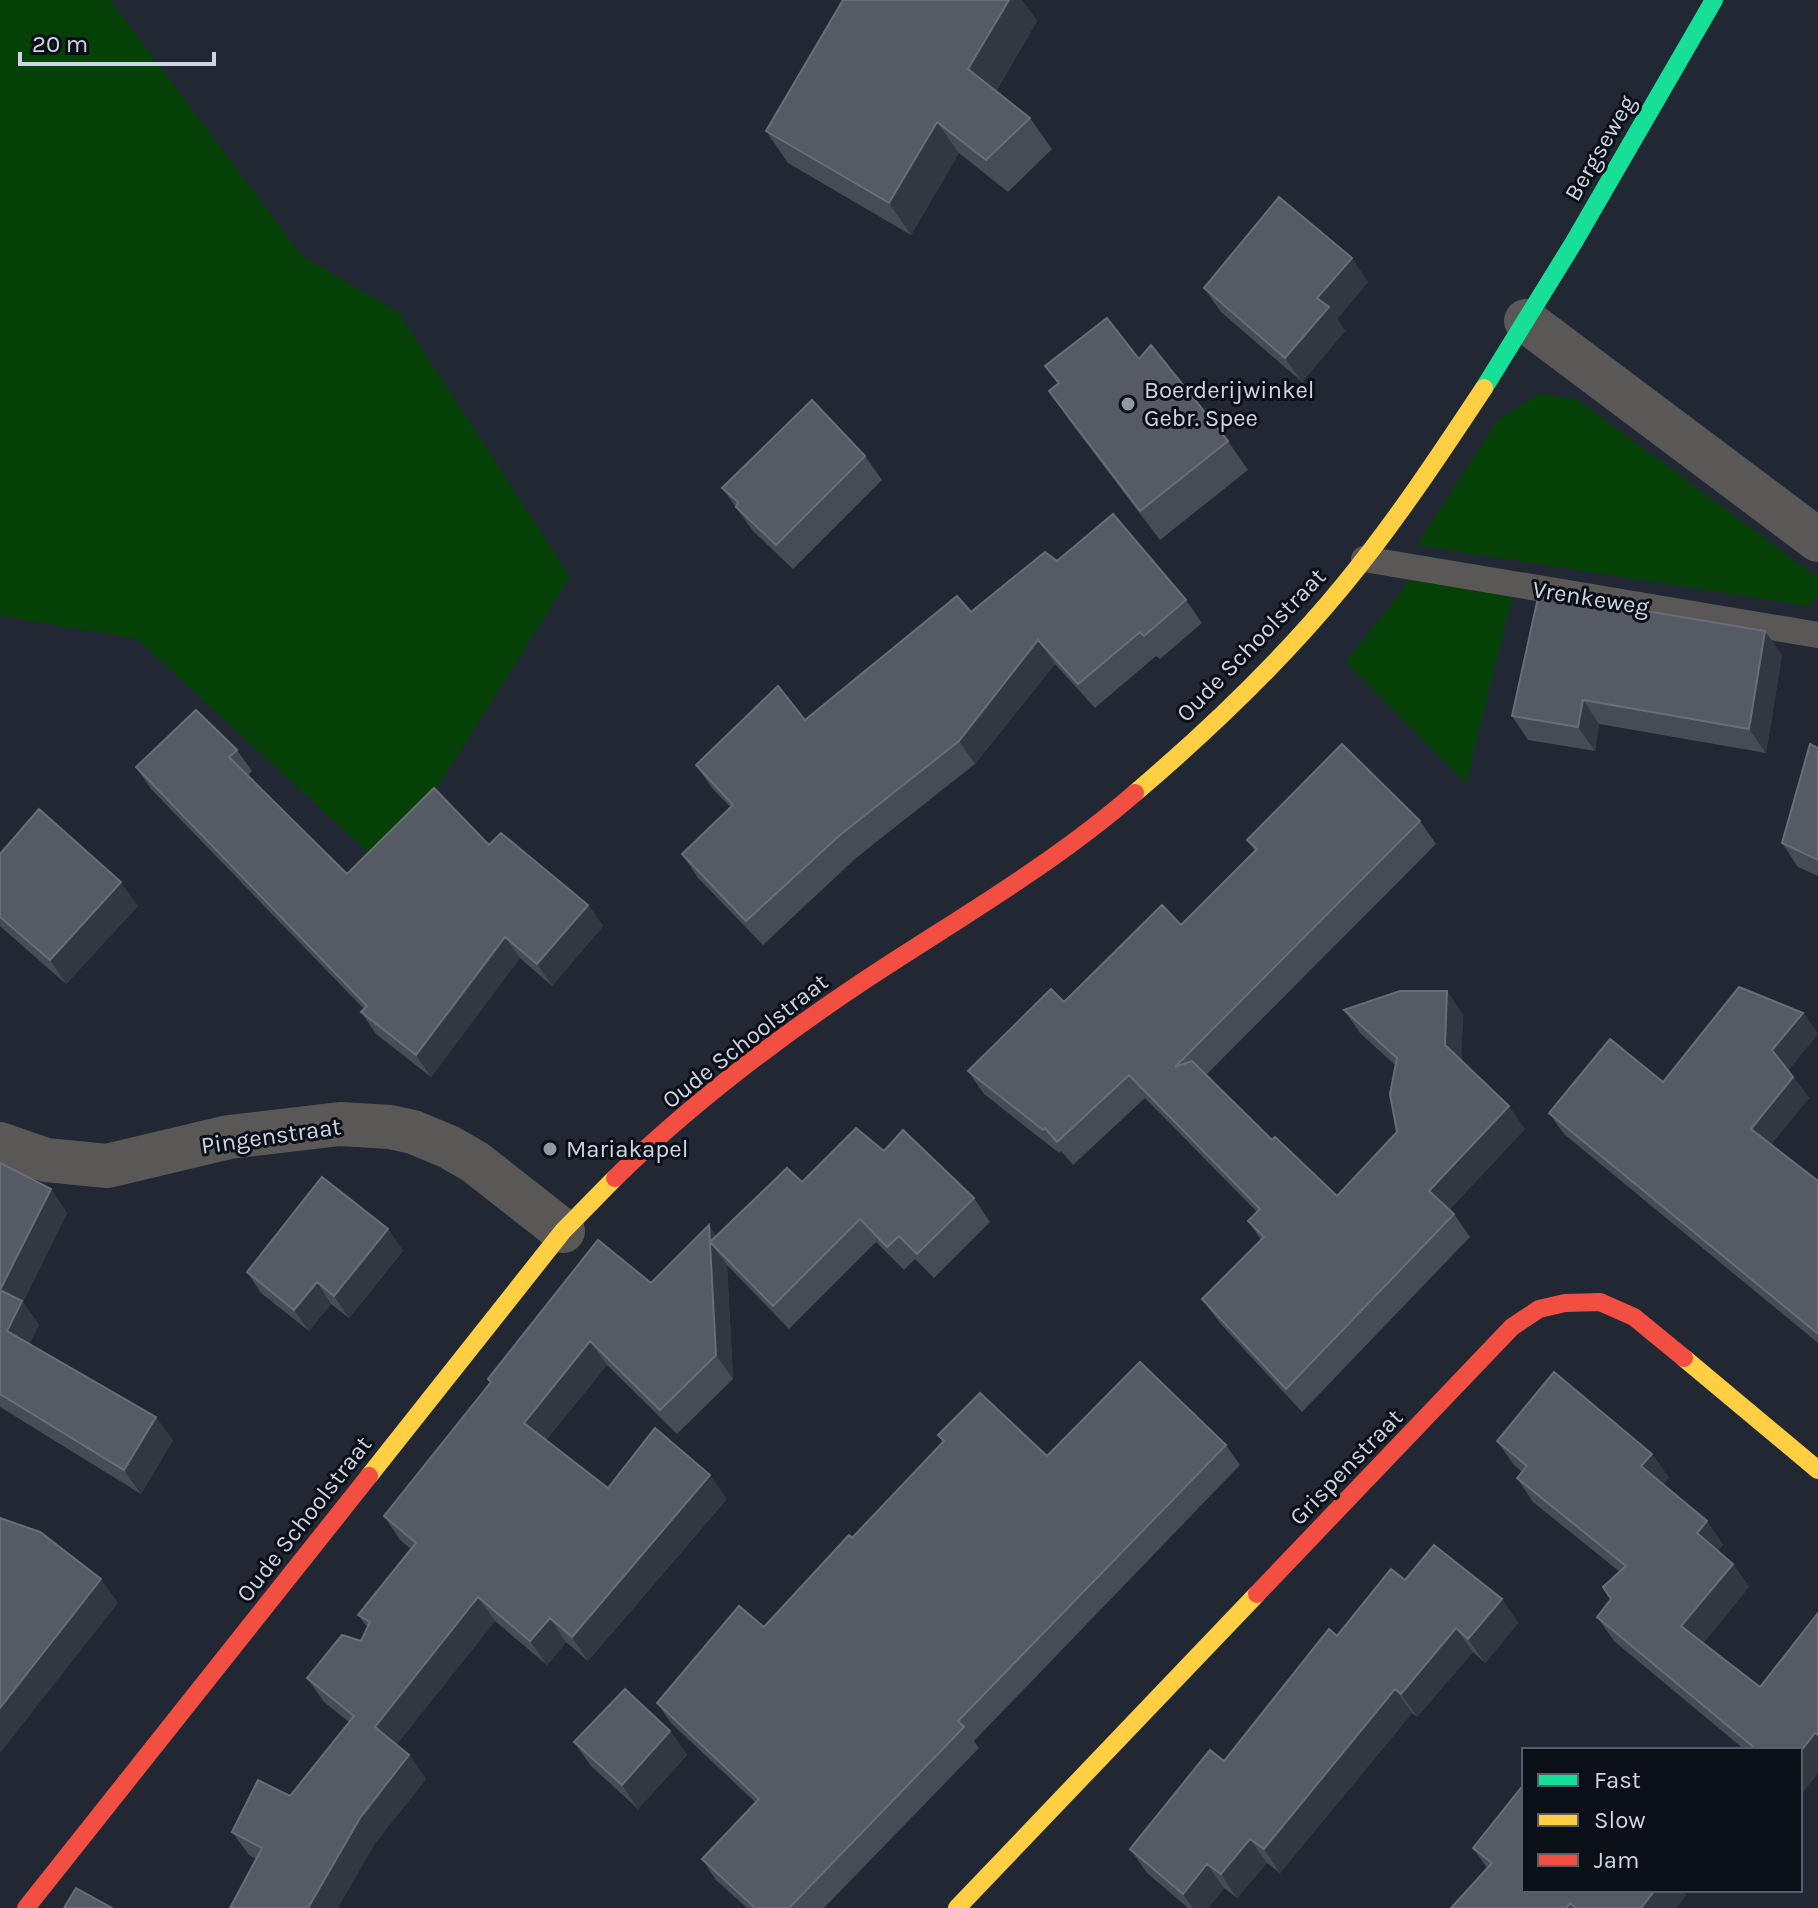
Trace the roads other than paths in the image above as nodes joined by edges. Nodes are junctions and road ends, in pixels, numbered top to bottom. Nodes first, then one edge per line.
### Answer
1 (1714, 0) edge
2 (1526, 321) junction
3 (1818, 540) edge
4 (1364, 559) junction
5 (1818, 635) edge
6 (0, 1144) edge
7 (563, 1231) junction
8 (1818, 1470) edge
9 (26, 1908) edge
10 (957, 1908) edge

1 - 2 street, Bergseweg
2 - 3 street
2 - 4 street, Oude Schoolstraat
4 - 5 lane, Vrenkeweg
4 - 7 street, Oude Schoolstraat
6 - 7 street, Pingenstraat
7 - 9 street, Oude Schoolstraat
8 - 10 street, Grispenstraat

